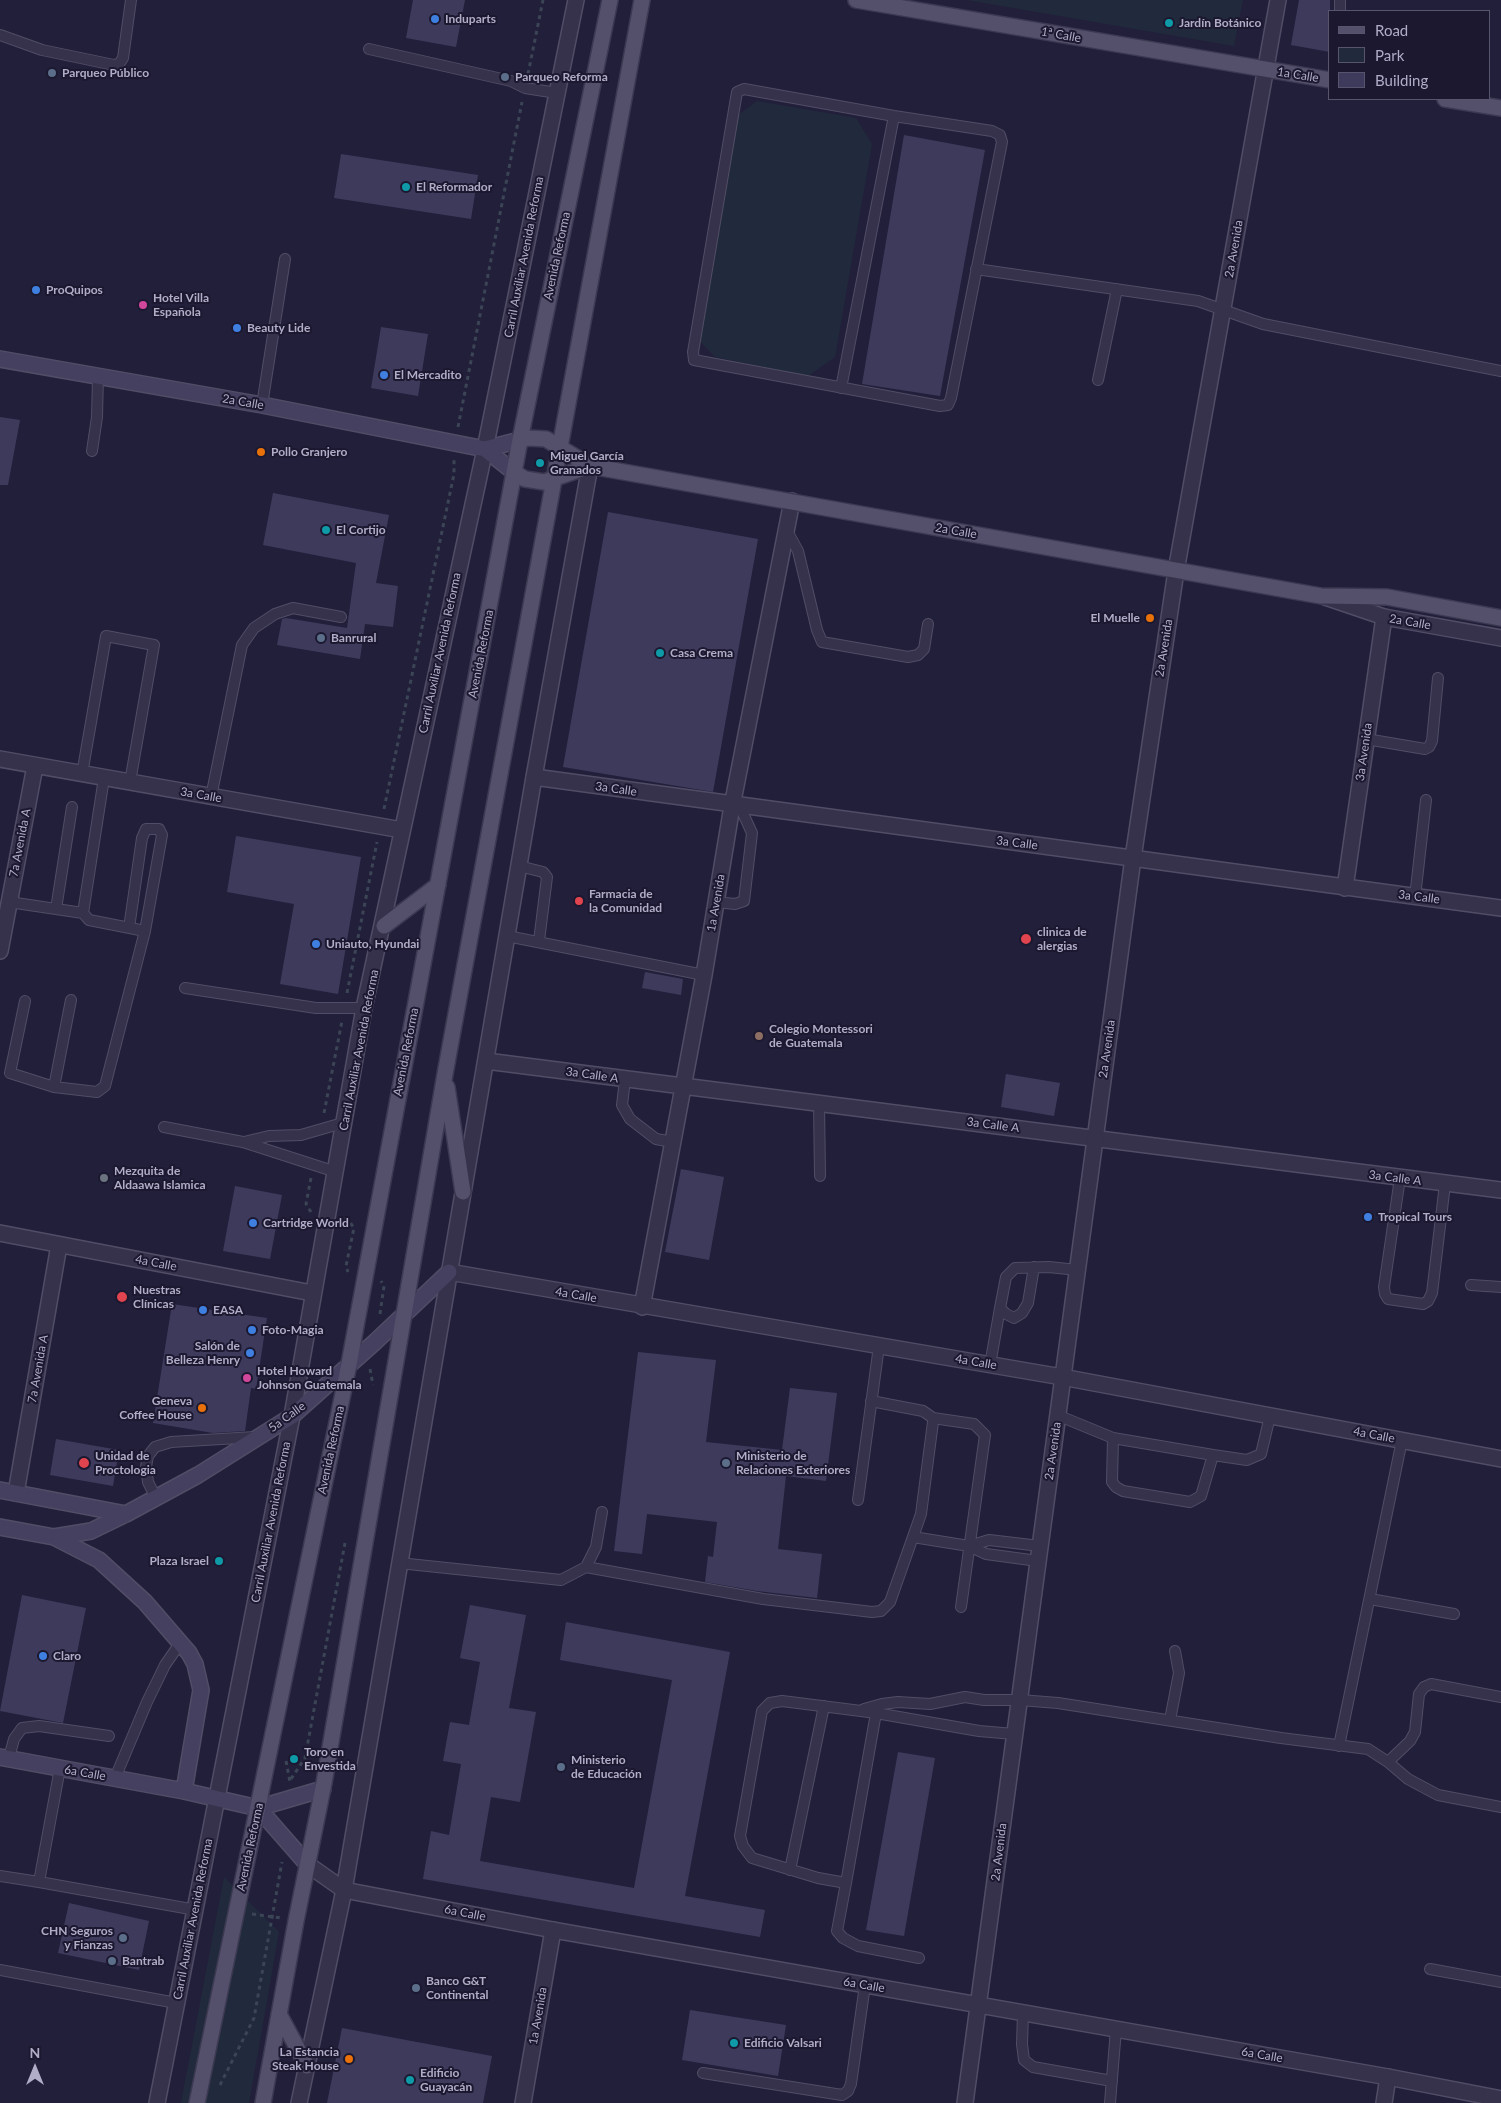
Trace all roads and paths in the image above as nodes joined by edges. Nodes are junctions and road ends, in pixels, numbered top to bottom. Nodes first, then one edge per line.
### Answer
1 (131, 0) edge
2 (576, 0) edge
3 (610, 0) edge
4 (642, 0) edge
5 (856, 0) edge
6 (1278, 0) edge
7 (0, 34) edge
8 (369, 49) dead end
9 (1266, 70) junction
10 (1328, 80) edge
11 (557, 93) junction
12 (1450, 100) edge
13 (1501, 108) edge
14 (894, 116) junction
15 (285, 259) dead end
16 (976, 269) junction
17 (1116, 290) junction
18 (1223, 310) junction
19 (0, 358) edge
20 (1501, 371) edge
21 (98, 376) junction
22 (1098, 380) dead end
23 (841, 388) junction
24 (262, 405) junction
25 (520, 440) junction
26 (561, 448) junction
27 (485, 449) junction
28 (92, 451) dead end
29 (590, 466) junction
30 (515, 473) junction
31 (556, 478) junction
32 (792, 500) junction
33 (786, 529) junction
34 (1176, 571) junction
35 (1321, 596) junction
36 (341, 617) dead end
37 (1384, 617) junction
38 (1501, 618) edge
39 (928, 624) dead end
40 (1501, 638) edge
41 (1438, 678) dead end
42 (1366, 739) junction
43 (0, 759) edge
44 (35, 766) junction
45 (82, 774) junction
46 (104, 778) junction
47 (534, 778) junction
48 (130, 782) junction
49 (211, 797) junction
50 (1426, 800) dead end
51 (736, 806) junction
52 (72, 807) dead end
53 (402, 830) junction
54 (1133, 858) junction
55 (519, 866) junction
56 (438, 885) junction
57 (1345, 888) junction
58 (1415, 897) junction
59 (9, 902) junction
60 (716, 902) junction
61 (1501, 908) edge
62 (56, 910) junction
63 (83, 914) junction
64 (384, 926) junction
65 (129, 928) junction
66 (144, 931) junction
67 (507, 936) junction
68 (539, 941) junction
69 (0, 951) edge
70 (704, 975) junction
71 (185, 988) dead end
72 (71, 1000) dead end
73 (25, 1002) dead end
74 (364, 1008) junction
75 (486, 1061) junction
76 (445, 1074) junction
77 (625, 1080) junction
78 (54, 1086) junction
79 (683, 1087) junction
80 (820, 1103) junction
81 (346, 1122) junction
82 (164, 1127) dead end
83 (1095, 1138) junction
84 (243, 1142) junction
85 (673, 1142) junction
86 (336, 1172) junction
87 (820, 1176) dead end
88 (1400, 1178) junction
89 (1446, 1184) junction
90 (1501, 1190) edge
91 (462, 1192) junction
92 (0, 1233) edge
93 (59, 1245) junction
94 (1034, 1268) junction
95 (1077, 1270) junction
96 (449, 1272) junction
97 (1471, 1285) dead end
98 (1501, 1287) edge
99 (312, 1293) junction
100 (642, 1307) junction
101 (1000, 1308) junction
102 (402, 1316) junction
103 (879, 1346) junction
104 (369, 1363) dead end
105 (349, 1364) junction
106 (990, 1365) junction
107 (1062, 1377) junction
108 (374, 1390) dead end
109 (871, 1401) junction
110 (1057, 1415) junction
111 (292, 1416) junction
112 (1270, 1416) junction
113 (933, 1418) junction
114 (258, 1437) junction
115 (1113, 1438) junction
116 (1402, 1440) junction
117 (1212, 1455) junction
118 (1501, 1459) edge
119 (0, 1490) edge
120 (16, 1493) junction
121 (156, 1498) junction
122 (858, 1500) dead end
123 (602, 1512) dead end
124 (126, 1514) junction
125 (0, 1527) edge
126 (347, 1535) dead end
127 (54, 1537) junction
128 (913, 1537) junction
129 (969, 1546) junction
130 (1039, 1554) junction
131 (399, 1563) junction
132 (586, 1567) junction
133 (1370, 1599) junction
134 (961, 1607) dead end
135 (1454, 1614) dead end
136 (181, 1642) junction
137 (1174, 1651) dead end
138 (1501, 1697) edge
139 (1020, 1700) junction
140 (824, 1706) junction
141 (861, 1710) junction
142 (876, 1713) junction
143 (1170, 1720) junction
144 (1014, 1734) junction
145 (109, 1736) dead end
146 (1340, 1746) junction
147 (4, 1758) edge
148 (1388, 1762) junction
149 (60, 1768) junction
150 (115, 1778) junction
151 (290, 1779) dead end
152 (323, 1789) junction
153 (184, 1791) junction
154 (217, 1799) junction
155 (258, 1808) junction
156 (1501, 1808) edge
157 (286, 1841) junction
158 (307, 1864) junction
159 (790, 1870) junction
160 (0, 1876) edge
161 (38, 1882) junction
162 (846, 1882) junction
163 (344, 1890) junction
164 (196, 1910) junction
165 (553, 1930) junction
166 (919, 1958) dead end
167 (1430, 1969) dead end
168 (0, 1970) edge
169 (1501, 1982) edge
170 (865, 1986) junction
171 (176, 2003) junction
172 (979, 2006) junction
173 (1023, 2013) junction
174 (279, 2014) junction
175 (1116, 2030) junction
176 (307, 2066) junction
177 (702, 2073) dead end
178 (1388, 2077) junction
179 (1112, 2081) junction
180 (219, 2086) dead end
181 (1501, 2099) edge
182 (157, 2103) edge
183 (197, 2103) edge
184 (264, 2103) edge
185 (299, 2103) edge
186 (523, 2103) edge
187 (964, 2103) edge
188 (1110, 2103) edge
189 (1384, 2103) edge

1 - 7 lane
2 - 11 street, Carril Auxiliar Avenida Reforma
3 - 25 main road, Avenida Reforma
4 - 26 main road
5 - 9 main road, 1ª Calle
6 - 9 street, 2a Avenida
8 - 11 lane
9 - 10 main road, 1a Calle
9 - 18 street, 2a Avenida
11 - 27 street, Carril Auxiliar Avenida Reforma
12 - 13 main road
14 - 16 lane
14 - 23 lane
14 - 23 lane
15 - 24 lane
16 - 17 lane
16 - 23 lane
17 - 18 lane
17 - 22 lane
18 - 20 lane
18 - 34 street, 2a Avenida
19 - 21 main road, 2a Calle
21 - 24 main road, 2a Calle
21 - 28 lane
24 - 27 main road, 2a Calle
25 - 26 main road, 2a Calle
25 - 27 main road, 2a Calle
25 - 30 main road, Avenida Reforma
26 - 29 main road, 2a Calle
26 - 31 main road
27 - 30 main road, 2a Calle
27 - 53 street, Carril Auxiliar Avenida Reforma
29 - 31 main road, 2a Calle
29 - 32 main road, 2a Calle
29 - 47 street
30 - 31 main road, 2a Calle
30 - 56 main road, Avenida Reforma
31 - 76 main road
32 - 33 street, 1a Avenida
32 - 34 main road, 2a Calle
33 - 39 lane
33 - 51 street, 1a Avenida
34 - 35 main road, 2a Calle
34 - 54 street, 2a Avenida
35 - 37 street, 2a Calle
35 - 38 main road, 2a Calle
36 - 49 lane
37 - 40 street, 2a Calle
37 - 42 street, 3a Avenida
41 - 42 lane
42 - 57 street, 3a Avenida
43 - 44 street, 3a Calle
44 - 45 street, 3a Calle
44 - 59 street, 7a Avenida A
45 - 46 street, 3a Calle
45 - 48 lane
46 - 48 street, 3a Calle
46 - 63 lane
47 - 51 street, 3a Calle
47 - 55 street
48 - 49 street, 3a Calle
49 - 53 street, 3a Calle
50 - 58 lane
51 - 54 street, 3a Calle
51 - 60 street, 1a Avenida
51 - 60 lane
52 - 62 lane
53 - 64 street, Carril Auxiliar Avenida Reforma
54 - 57 street, 3a Calle
54 - 83 street, 2a Avenida
55 - 67 street
55 - 68 lane
56 - 64 main road
56 - 105 main road, Avenida Reforma
57 - 58 street, 3a Calle
58 - 61 street, 3a Calle
59 - 62 lane
59 - 69 street, 7a Avenida A
60 - 70 street, 1a Avenida
62 - 63 lane
63 - 65 lane
64 - 74 street, Carril Auxiliar Avenida Reforma
65 - 66 lane
65 - 66 lane
66 - 78 lane
67 - 68 lane
67 - 75 street
68 - 70 lane
70 - 79 street, 1a Avenida
71 - 74 lane
72 - 78 lane
73 - 78 lane
74 - 81 street, Carril Auxiliar Avenida Reforma
75 - 77 street, 3a Calle A
75 - 91 street
76 - 91 main road
76 - 102 main road
77 - 79 street, 3a Calle A
77 - 85 lane
79 - 80 street, 3a Calle A
79 - 85 street, 1a Avenida
80 - 83 street, 3a Calle A
80 - 87 lane
81 - 84 lane
81 - 86 street, Carril Auxiliar Avenida Reforma
82 - 84 lane
83 - 88 street, 3a Calle A
83 - 95 street, 2a Avenida
84 - 86 lane
85 - 100 street, 1a Avenida
86 - 99 street, Carril Auxiliar Avenida Reforma
88 - 89 street, 3a Calle A
88 - 89 lane
89 - 90 street, 3a Calle A
91 - 96 street
92 - 93 street, 4a Calle
93 - 99 street, 4a Calle
93 - 120 street, 7a Avenida A
94 - 95 lane
94 - 101 lane
94 - 101 lane
95 - 107 street, 2a Avenida
96 - 100 street, 4a Calle
96 - 102 main road, 5a Calle
96 - 131 street
97 - 98 lane
99 - 111 street, Carril Auxiliar Avenida Reforma
100 - 103 street, 4a Calle
101 - 106 lane
102 - 105 main road, 5a Calle
102 - 152 main road
103 - 106 street, 4a Calle
103 - 109 lane
104 - 108 path
105 - 111 main road, 5a Calle
105 - 155 main road, Avenida Reforma
106 - 107 street, 4a Calle
107 - 110 street, 2a Avenida
107 - 112 street, 4a Calle
109 - 113 lane
109 - 122 lane
110 - 115 lane
110 - 130 street, 2a Avenida
111 - 114 main road, 5a Calle
111 - 154 street, Carril Auxiliar Avenida Reforma
112 - 116 street, 4a Calle
112 - 117 lane
113 - 128 lane
113 - 129 lane
114 - 121 main road, 5a Calle
114 - 121 lane
115 - 117 lane
115 - 117 lane
116 - 118 street, 4a Calle
116 - 133 lane
119 - 120 main road
120 - 124 main road
121 - 124 main road, 5a Calle
123 - 132 lane
124 - 127 main road, 5a Calle
125 - 127 main road, 5a Calle
126 - 151 path
127 - 136 main road, 5a Calle
128 - 129 lane
128 - 132 lane
129 - 130 lane
129 - 130 lane
129 - 134 lane
130 - 139 street, 2a Avenida
131 - 132 lane
131 - 163 street
133 - 135 lane
133 - 146 lane
136 - 150 lane
136 - 153 main road, 5a Calle
137 - 143 lane
138 - 148 lane
139 - 141 lane
139 - 143 lane
139 - 144 street, 2a Avenida
140 - 141 lane
140 - 159 lane
140 - 159 lane
141 - 142 lane
142 - 144 lane
142 - 162 lane
143 - 146 lane
144 - 172 street, 2a Avenida
145 - 147 lane
146 - 148 lane
147 - 149 main road, 6a Calle
148 - 156 lane
149 - 150 main road, 6a Calle
149 - 161 lane
150 - 153 main road, 6a Calle
152 - 155 main road, 6a Calle
152 - 158 main road
153 - 154 main road, 6a Calle
154 - 155 main road, 6a Calle
154 - 164 street, Carril Auxiliar Avenida Reforma
155 - 157 main road, 6a Calle
155 - 183 main road, Avenida Reforma
157 - 158 main road, 6a Calle
157 - 180 path
158 - 163 street, 6a Calle
158 - 174 main road
159 - 162 lane
160 - 161 lane
161 - 164 lane
162 - 166 lane
163 - 165 street, 6a Calle
163 - 176 street
164 - 171 street, Carril Auxiliar Avenida Reforma
165 - 170 street, 6a Calle
165 - 186 street, 1a Avenida
167 - 169 lane
168 - 171 lane
170 - 172 street, 6a Calle
170 - 177 lane
171 - 182 street, Carril Auxiliar Avenida Reforma
172 - 173 street, 6a Calle
172 - 187 street, 2a Avenida
173 - 175 street, 6a Calle
173 - 179 lane
174 - 176 main road
174 - 184 main road
175 - 178 street, 6a Calle
175 - 179 lane
176 - 185 street
178 - 181 street, 6a Calle
178 - 189 street
179 - 188 lane

